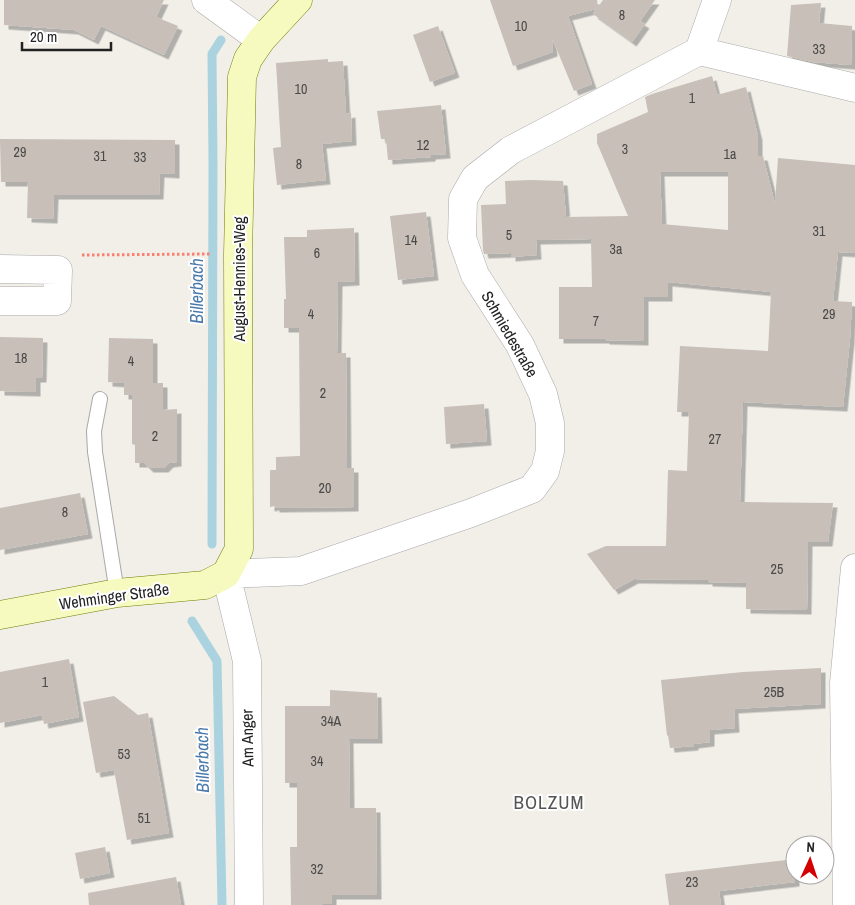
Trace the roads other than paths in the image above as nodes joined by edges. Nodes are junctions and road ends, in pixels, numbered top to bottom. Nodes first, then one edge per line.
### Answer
1 (206, 0) edge
2 (298, 0) edge
3 (717, 0) edge
4 (261, 40) junction
5 (700, 51) junction
6 (855, 88) edge
7 (0, 269) edge
8 (0, 301) edge
9 (100, 400) dead end
10 (855, 568) edge
11 (226, 574) junction
12 (118, 593) junction
13 (0, 615) edge
14 (850, 819) edge
15 (249, 905) edge
16 (847, 905) edge

1 - 4 street
2 - 4 main road, August-Hennies-Weg
3 - 5 street
4 - 11 main road, August-Hennies-Weg
5 - 6 street
5 - 11 street, Schmiedestraße
7 - 8 street
9 - 12 lane
10 - 14 street
11 - 12 main road, Wehminger Straße
11 - 15 street, Am Anger
12 - 13 main road, Wehminger Straße
14 - 16 street

